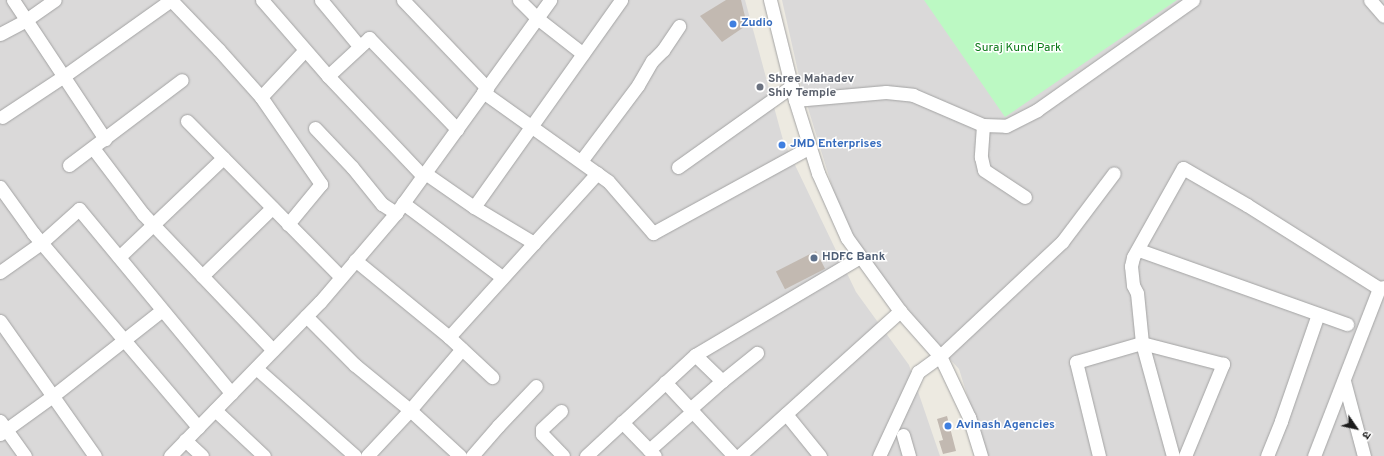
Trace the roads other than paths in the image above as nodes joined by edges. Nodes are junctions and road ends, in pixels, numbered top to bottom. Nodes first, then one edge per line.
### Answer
1 (13, 0) edge
2 (55, 0) edge
3 (171, 0) edge
4 (262, 0) edge
5 (321, 0) edge
6 (403, 0) edge
7 (519, 0) edge
8 (550, 0) edge
9 (622, 0) edge
10 (770, 0) edge
11 (1193, 0) edge
12 (1370, 0) edge
13 (1383, 11) edge
14 (537, 18) junction
15 (26, 20) junction
16 (679, 26) dead end
17 (0, 34) edge
18 (359, 46) junction
19 (305, 50) junction
20 (583, 54) junction
21 (64, 76) junction
22 (328, 76) junction
23 (182, 80) dead end
24 (792, 86) junction
25 (485, 90) junction
26 (261, 97) junction
27 (795, 100) junction
28 (2, 117) dead end
29 (187, 121) dead end
30 (983, 125) junction
31 (531, 126) junction
32 (315, 128) dead end
33 (457, 129) junction
34 (105, 139) junction
35 (810, 147) junction
36 (93, 148) junction
37 (223, 158) junction
38 (581, 161) junction
39 (68, 165) dead end
40 (678, 167) dead end
41 (597, 173) junction
42 (1114, 173) dead end
43 (424, 174) junction
44 (2, 194) edge
45 (1025, 197) dead end
46 (404, 203) junction
47 (474, 207) junction
48 (272, 208) junction
49 (396, 213) junction
50 (152, 224) junction
51 (288, 224) junction
52 (41, 242) junction
53 (534, 243) junction
54 (1139, 250) junction
55 (118, 256) junction
56 (860, 257) junction
57 (356, 260) junction
58 (0, 272) edge
59 (202, 276) junction
60 (341, 277) junction
61 (502, 277) junction
62 (1382, 288) edge
63 (162, 310) junction
64 (900, 311) junction
65 (1318, 314) junction
66 (306, 316) junction
67 (0, 321) edge
68 (1347, 324) dead end
69 (450, 337) junction
70 (124, 341) junction
71 (1142, 343) junction
72 (462, 349) junction
73 (273, 350) junction
74 (757, 353) dead end
75 (695, 355) junction
76 (940, 356) junction
77 (256, 368) junction
78 (492, 377) dead end
79 (1344, 380) junction
80 (722, 381) junction
81 (665, 382) junction
82 (536, 386) dead end
83 (232, 393) junction
84 (54, 395) junction
85 (215, 410) junction
86 (410, 410) junction
87 (562, 410) dead end
88 (691, 410) junction
89 (786, 414) junction
90 (622, 422) junction
91 (198, 427) junction
92 (2, 428) edge
93 (903, 435) dead end
94 (185, 440) junction
95 (652, 453) edge
96 (25, 456) edge
97 (95, 456) edge
98 (170, 456) edge
99 (202, 456) edge
100 (264, 456) edge
101 (355, 456) edge
102 (367, 456) edge
103 (460, 456) edge
104 (472, 456) edge
105 (563, 456) edge
106 (586, 456) edge
107 (734, 456) edge
108 (739, 456) edge
109 (820, 456) edge
110 (879, 456) edge
111 (909, 456) edge
112 (981, 456) edge
113 (1099, 456) edge
114 (1173, 456) edge
115 (1185, 456) edge
116 (1267, 456) edge
117 (1314, 456) edge
118 (1364, 456) edge

1 - 15 street
2 - 15 street
3 - 21 street
3 - 26 street
4 - 19 street
5 - 18 street
6 - 25 street
7 - 14 street
8 - 14 street
9 - 20 street
10 - 24 street
11 - 30 street
12 - 13 street
14 - 20 street
14 - 25 street
15 - 17 street
15 - 21 street
16 - 38 street
18 - 22 street
18 - 33 street
19 - 22 street
19 - 26 street
20 - 31 street
21 - 28 street
21 - 34 street
22 - 43 street
23 - 34 street
24 - 27 street
24 - 40 street
25 - 31 street
25 - 33 street
26 - 51 street
27 - 30 street
27 - 35 street
29 - 37 street
30 - 45 street
31 - 38 street
31 - 47 street
32 - 49 street
33 - 43 street
34 - 36 street
35 - 41 street
35 - 56 street
36 - 39 street
36 - 50 street
37 - 48 street
37 - 50 street
38 - 41 street
41 - 53 street
42 - 76 street
43 - 46 street
43 - 47 street
44 - 52 street
46 - 49 street
46 - 61 street
47 - 53 street
48 - 51 street
48 - 59 street
49 - 57 street
50 - 55 street
50 - 59 street
51 - 60 street
52 - 55 street
52 - 58 street
52 - 70 street
53 - 61 street
54 - 62 street
54 - 65 street
54 - 71 street
55 - 63 street
56 - 64 street
56 - 75 street
57 - 60 street
57 - 69 street
59 - 73 street
60 - 66 street
61 - 69 street
62 - 79 street
63 - 70 street
63 - 83 street
64 - 76 street
64 - 89 street
65 - 68 street
65 - 116 street
66 - 73 street
66 - 86 street
67 - 84 street
69 - 72 street
70 - 84 street
70 - 91 street
71 - 113 street
71 - 114 street
71 - 115 street
72 - 78 street
72 - 86 street
73 - 77 street
74 - 80 street
75 - 80 street
75 - 81 street
76 - 110 street
76 - 112 street
77 - 83 street
77 - 101 street
79 - 117 street
79 - 118 street
80 - 88 street
81 - 88 street
81 - 90 street
82 - 104 street
83 - 85 street
84 - 92 street
84 - 97 street
85 - 91 street
85 - 100 street
86 - 102 street
86 - 103 street
87 - 105 street
88 - 95 street
88 - 107 street
89 - 108 street
89 - 109 street
90 - 95 street
90 - 106 street
91 - 94 street
92 - 96 street
93 - 111 street
94 - 98 street
94 - 99 street

